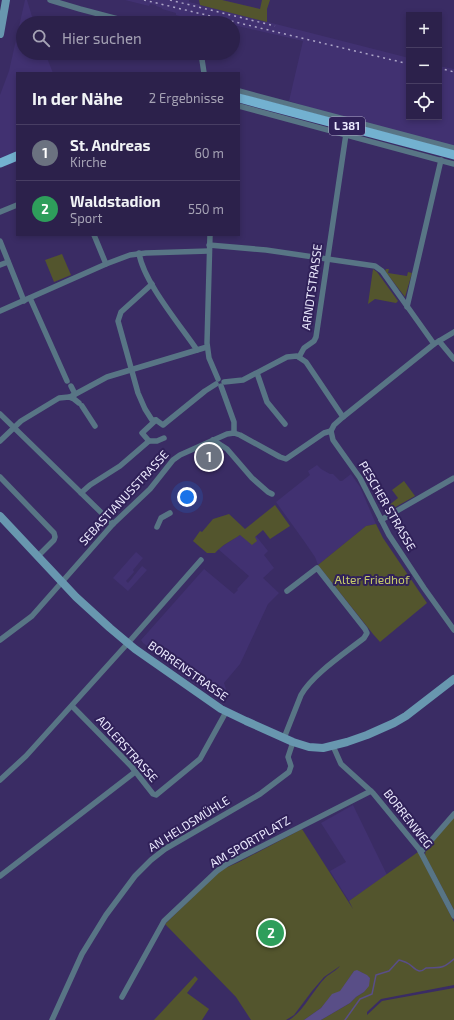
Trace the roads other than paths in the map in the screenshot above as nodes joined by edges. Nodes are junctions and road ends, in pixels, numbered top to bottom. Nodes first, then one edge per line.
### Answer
1 (50, 0) edge
2 (6, 1) edge
3 (106, 16) edge
4 (0, 34) edge
5 (202, 60) edge
6 (204, 72) edge
7 (240, 91) edge
8 (240, 98) edge
9 (240, 106) edge
10 (346, 134) junction
11 (454, 148) edge
12 (454, 155) edge
13 (16, 156) edge
14 (441, 160) junction
15 (0, 163) edge
16 (454, 164) edge
17 (16, 205) edge
18 (0, 212) edge
19 (94, 236) edge
20 (210, 236) edge
21 (0, 241) edge
22 (209, 245) junction
23 (209, 252) junction
24 (139, 253) junction
25 (327, 258) junction
26 (8, 262) junction
27 (106, 264) junction
28 (0, 265) edge
29 (152, 284) junction
30 (30, 298) junction
31 (24, 301) junction
32 (407, 307) junction
33 (0, 311) edge
34 (454, 332) edge
35 (437, 342) junction
36 (207, 347) junction
37 (197, 350) junction
38 (300, 357) junction
39 (454, 359) edge
40 (131, 369) junction
41 (257, 374) junction
42 (67, 381) dead end
43 (220, 383) junction
44 (70, 386) dead end
45 (72, 396) junction
46 (0, 414) edge
47 (343, 417) junction
48 (156, 420) junction
49 (285, 424) dead end
50 (95, 426) dead end
51 (13, 428) junction
52 (331, 431) junction
53 (234, 433) junction
54 (164, 438) dead end
55 (213, 440) junction
56 (0, 441) edge
57 (149, 441) junction
58 (0, 477) edge
59 (454, 478) edge
60 (81, 493) junction
61 (272, 494) dead end
62 (170, 513) dead end
63 (0, 516) edge
64 (381, 520) junction
65 (113, 524) junction
66 (157, 527) dead end
67 (38, 556) junction
68 (201, 560) dead end
69 (62, 583) junction
70 (287, 591) dead end
71 (454, 630) edge
72 (0, 640) edge
73 (128, 644) junction
74 (454, 679) edge
75 (72, 706) junction
76 (226, 712) junction
77 (284, 738) junction
78 (293, 742) junction
79 (333, 746) junction
80 (135, 772) junction
81 (0, 780) edge
82 (371, 791) junction
83 (454, 814) edge
84 (421, 852) junction
85 (0, 876) edge
86 (454, 916) edge
87 (122, 997) dead end
88 (52, 1020) edge

1 - 3 street
2 - 4 main road
5 - 6 street
7 - 11 street
8 - 12 main road, L 381
9 - 10 street
10 - 14 street
10 - 25 street, ARNDTSTRASSE
13 - 15 main road
14 - 16 street
14 - 32 street
17 - 18 street
19 - 27 street
20 - 22 street
21 - 26 street
22 - 23 street
22 - 25 street
23 - 24 street
23 - 36 street
24 - 27 street
24 - 29 street
25 - 32 street
25 - 38 street, ARNDTSTRASSE
26 - 28 street
26 - 31 street
27 - 30 street
29 - 37 street
29 - 40 street
30 - 31 street
30 - 42 street
31 - 33 street
32 - 35 street
34 - 35 street
35 - 39 street
35 - 47 street
36 - 37 street
36 - 43 street
37 - 40 street
38 - 41 street
38 - 47 street
40 - 45 street
40 - 48 street
41 - 43 street
41 - 49 street
43 - 48 street
43 - 53 street
44 - 45 street
45 - 50 street
45 - 51 street
46 - 51 street
47 - 52 street
48 - 57 street
51 - 56 street
51 - 60 street
52 - 53 street
52 - 64 street, PESCHER STRASSE
53 - 55 street, SEBASTIANUSSTRASSE
54 - 57 street
55 - 61 street
55 - 65 street, SEBASTIANUSSTRASSE
57 - 60 street
58 - 67 street
59 - 64 street
60 - 65 street
62 - 66 street
63 - 67 main road, BORRENSTRASSE
64 - 71 street, PESCHER STRASSE
65 - 69 street, SEBASTIANUSSTRASSE
67 - 69 main road, BORRENSTRASSE
68 - 73 street
69 - 72 street, SEBASTIANUSSTRASSE
69 - 73 main road, BORRENSTRASSE
70 - 77 street
73 - 75 street
73 - 76 main road, BORRENSTRASSE
74 - 79 main road, BORRENSTRASSE
75 - 80 street, ADLERSTRASSE
75 - 81 street
76 - 77 main road, BORRENSTRASSE
76 - 80 street, ADLERSTRASSE
77 - 78 main road, BORRENSTRASSE
78 - 79 main road, BORRENSTRASSE
78 - 88 street, AN HELDSMÜHLE
79 - 82 street, BORRENWEG
80 - 85 street
82 - 84 street, BORRENWEG
82 - 87 street, AM SPORTPLATZ
83 - 84 street
84 - 86 street, BORRENWEG

